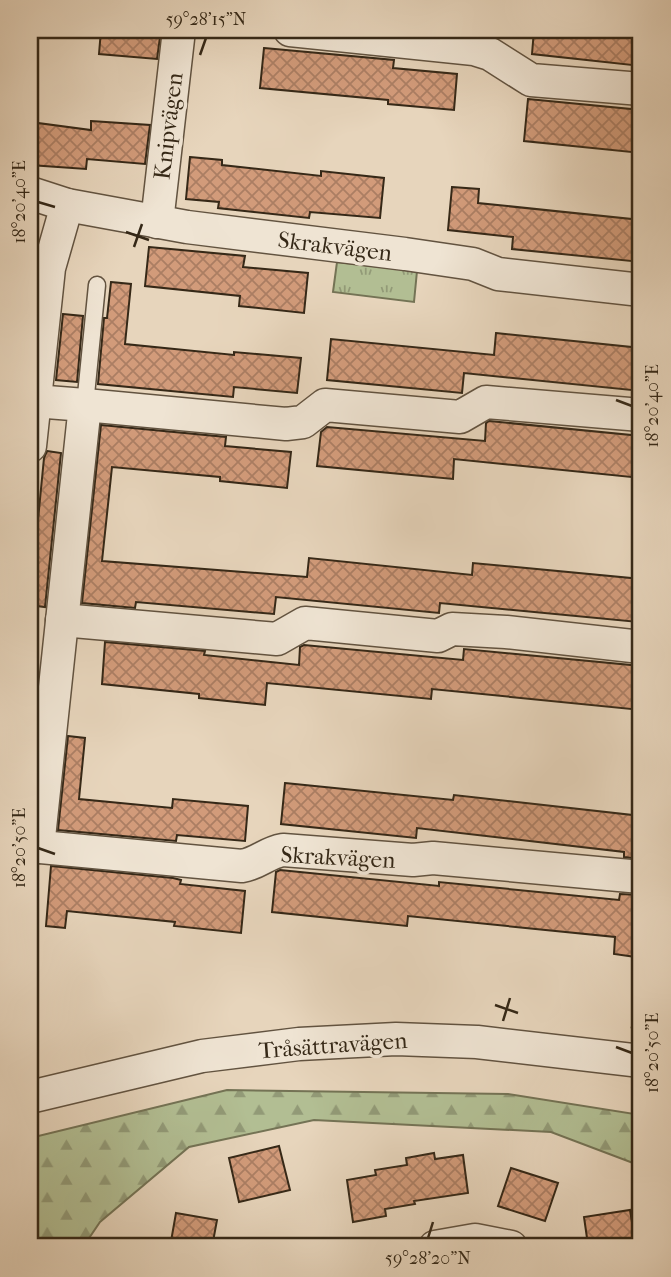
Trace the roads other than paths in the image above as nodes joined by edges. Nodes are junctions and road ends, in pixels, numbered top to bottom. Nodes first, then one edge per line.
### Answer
1 (180, 30) edge
2 (290, 30) edge
3 (641, 89) edge
4 (30, 193) edge
5 (67, 205) junction
6 (157, 222) junction
7 (97, 285) dead end
8 (641, 290) edge
9 (36, 332) edge
10 (34, 401) junction
11 (85, 405) junction
12 (641, 415) edge
13 (30, 446) edge
14 (62, 620) junction
15 (641, 646) edge
16 (34, 847) edge
17 (641, 877) edge
18 (641, 1061) edge
19 (30, 1097) edge
20 (435, 1247) edge
21 (511, 1247) edge

1 - 6 street, Knipvägen
2 - 3 street
4 - 5 street, Skrakvägen
5 - 6 street, Skrakvägen
5 - 9 street
6 - 8 street, Skrakvägen
7 - 11 lane
9 - 10 street
10 - 11 street
10 - 13 street
11 - 12 street
11 - 14 street, Skrakvägen
14 - 15 street
14 - 16 street, Skrakvägen
16 - 17 street, Skrakvägen
18 - 19 street, Tråsättravägen
20 - 21 street

